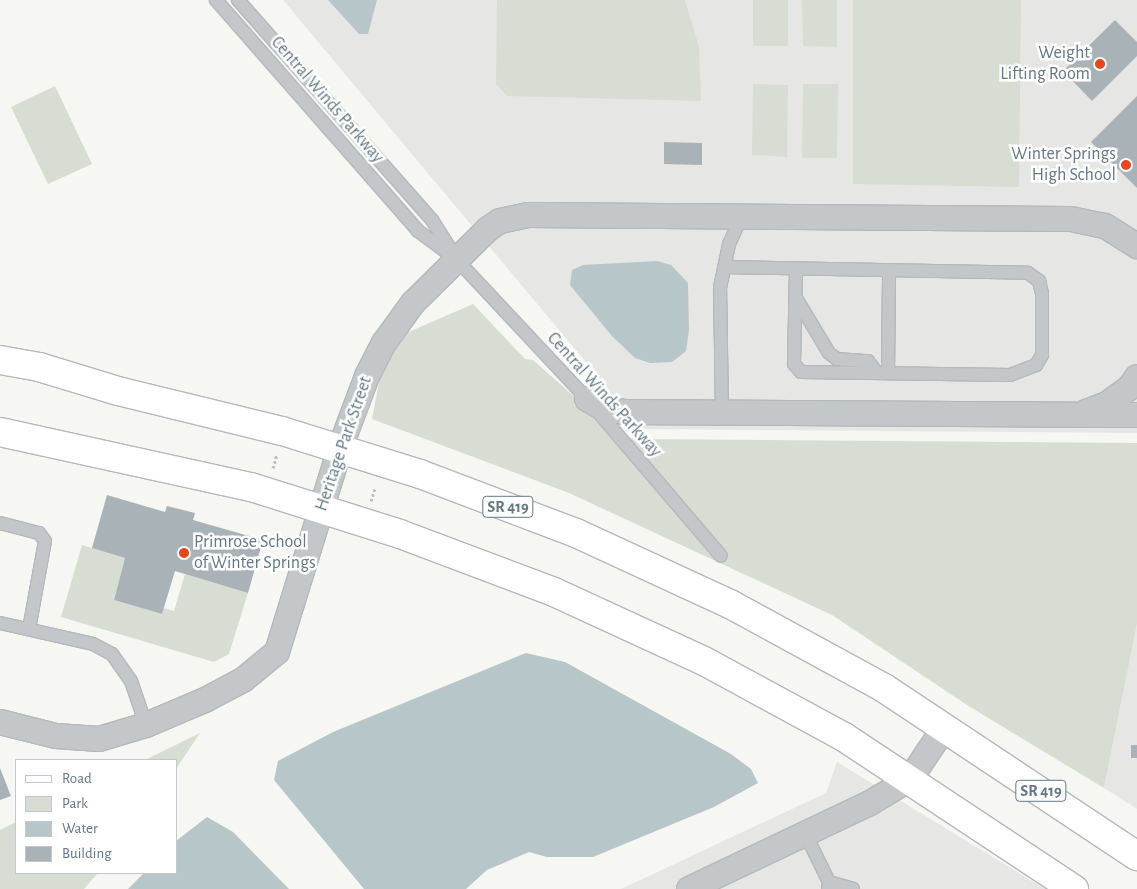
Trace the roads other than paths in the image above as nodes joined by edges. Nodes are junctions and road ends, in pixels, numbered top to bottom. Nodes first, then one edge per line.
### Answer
1 (216, 0) edge
2 (238, 0) edge
3 (743, 214) junction
4 (1137, 246) edge
5 (458, 260) junction
6 (724, 267) junction
7 (796, 269) junction
8 (889, 270) junction
9 (795, 297) junction
10 (0, 360) edge
11 (882, 373) junction
12 (1137, 377) edge
13 (587, 399) junction
14 (722, 412) junction
15 (1080, 415) junction
16 (1137, 415) edge
17 (0, 432) edge
18 (340, 448) junction
19 (321, 508) junction
20 (0, 523) edge
21 (721, 556) dead end
22 (0, 622) edge
23 (29, 629) junction
24 (0, 722) edge
25 (146, 725) junction
26 (945, 727) junction
27 (910, 778) junction
28 (805, 833) junction
29 (1137, 856) edge
30 (828, 885) edge
31 (689, 889) edge
32 (853, 889) edge
33 (1074, 889) edge

1 - 5 lane, Central Winds Parkway
2 - 5 lane, Central Winds Parkway
3 - 4 street, Heritage Park Street
3 - 5 street, Heritage Park Street
3 - 6 lane
5 - 13 lane, Central Winds Parkway
5 - 18 street, Heritage Park Street
6 - 7 lane
6 - 14 lane
7 - 8 lane
7 - 9 lane
8 - 11 lane
8 - 11 lane
9 - 11 lane
9 - 11 lane
10 - 18 main road, SR 419
12 - 15 street
13 - 14 street
13 - 21 lane, Central Winds Parkway
14 - 15 street
15 - 16 street
17 - 19 main road
18 - 19 street, Heritage Park Street
18 - 26 main road, SR 419
19 - 25 street, Heritage Park Street
19 - 27 main road
20 - 23 lane
22 - 23 lane
23 - 25 lane
24 - 25 street, Heritage Park Street
26 - 27 street
26 - 29 main road, SR 419
27 - 28 street
27 - 33 main road
28 - 30 lane
28 - 31 street
30 - 32 lane

